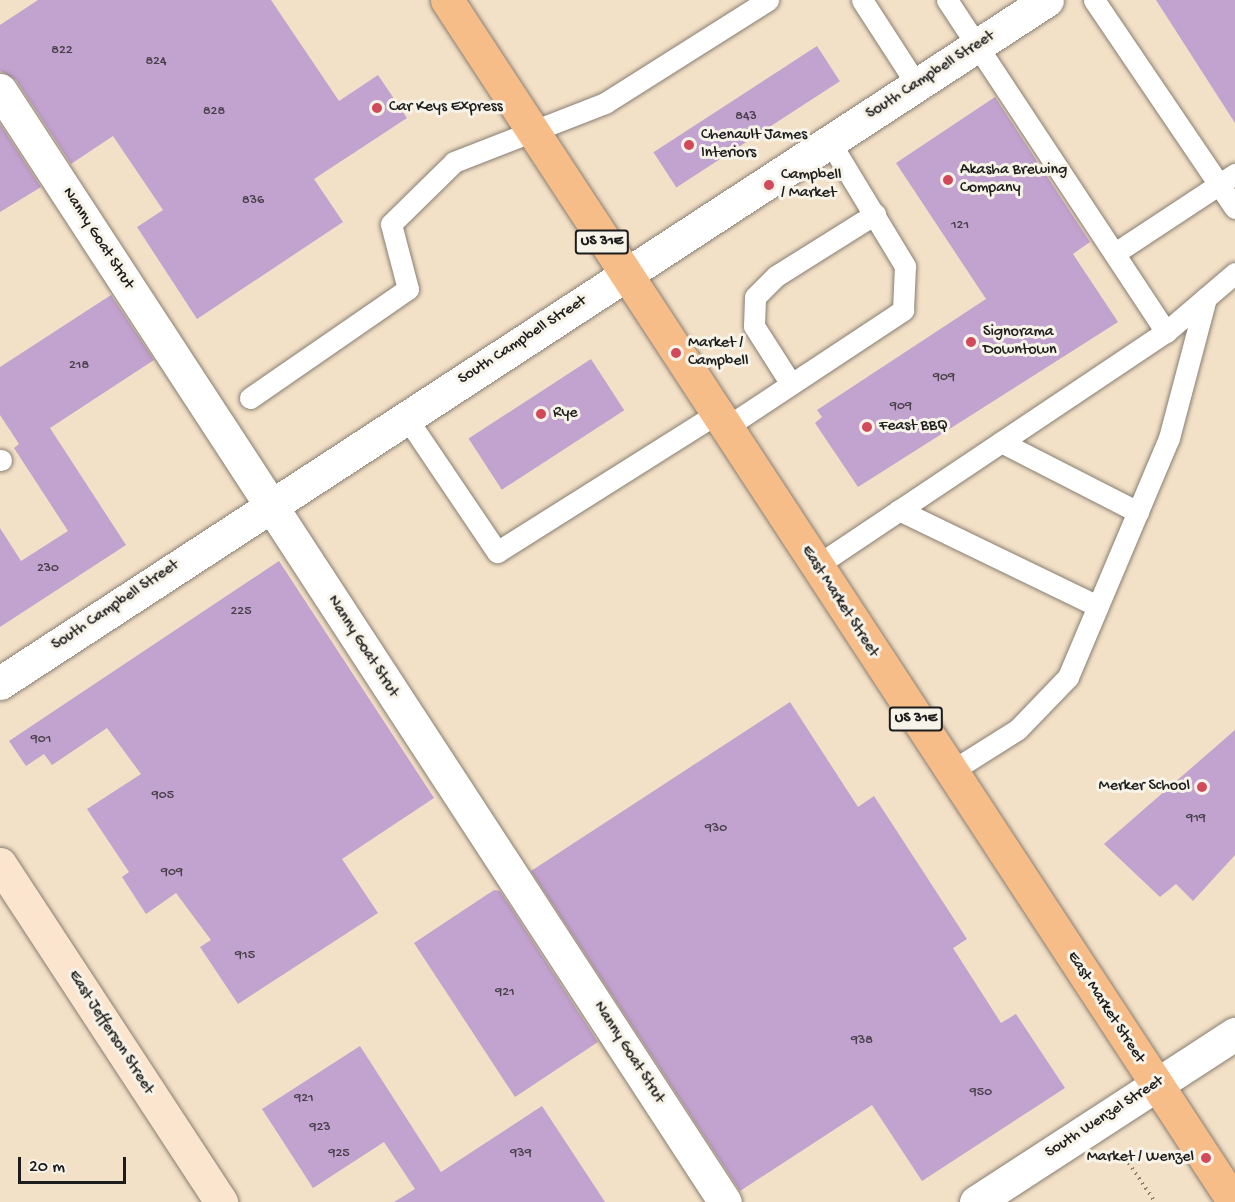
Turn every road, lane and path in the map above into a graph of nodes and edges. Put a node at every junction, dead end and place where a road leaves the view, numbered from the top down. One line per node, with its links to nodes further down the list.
1 (447, 0): 10 (main road, East Market Street / US 31E)
2 (768, 0): 10 (lane)
3 (862, 0): 8 (lane)
4 (947, 0): 7 (lane)
5 (1047, 0): 7 (street, South Campbell Street)
6 (1094, 0): 12 (lane)
7 (979, 46): 8 (street, South Campbell Street); 15 (lane)
8 (917, 85): 11 (street, South Campbell Street)
9 (0, 90): 25 (street, Nanny Goat Strut)
10 (529, 129): 17 (main road, East Market Street / US 31E); 21 (lane)
11 (830, 142): 14 (lane); 17 (street, South Campbell Street)
12 (1227, 179): 13 (lane); 15 (lane)
13 (1235, 208)
14 (875, 214): 20 (lane); 20 (lane)
15 (1114, 254): 19 (lane)
16 (1235, 273): 18 (lane)
17 (624, 275): 22 (street, South Campbell Street); 23 (main road, East Market Street / US 31E)
18 (1206, 298): 19 (lane); 27 (lane)
19 (1166, 332): 24 (lane)
20 (791, 384): 23 (lane)
21 (250, 398)
22 (406, 417): 23 (lane); 25 (street, South Campbell Street)
23 (720, 421): 28 (main road, East Market Street / US 31E)
24 (1001, 442): 26 (lane); 27 (lane)
25 (270, 504): 30 (street, South Campbell Street); 37 (street, Nanny Goat Strut)
26 (899, 510): 28 (lane); 29 (lane)
27 (1138, 512): 29 (lane)
28 (816, 566): 31 (main road, East Market Street / US 31E)
29 (1098, 606): 31 (lane)
30 (0, 683)
31 (950, 771): 34 (main road, East Market Street / US 31E)
32 (0, 864): 36 (street, East Jefferson Street)
33 (1235, 1034): 34 (street, South Wenzel Street)
34 (1155, 1085): 38 (street, South Wenzel Street); 40 (main road, East Market Street / US 31E)
35 (1122, 1153): 39 (path)
36 (221, 1202)
37 (725, 1202)
38 (976, 1202)
39 (1155, 1202)
40 (1234, 1202)

